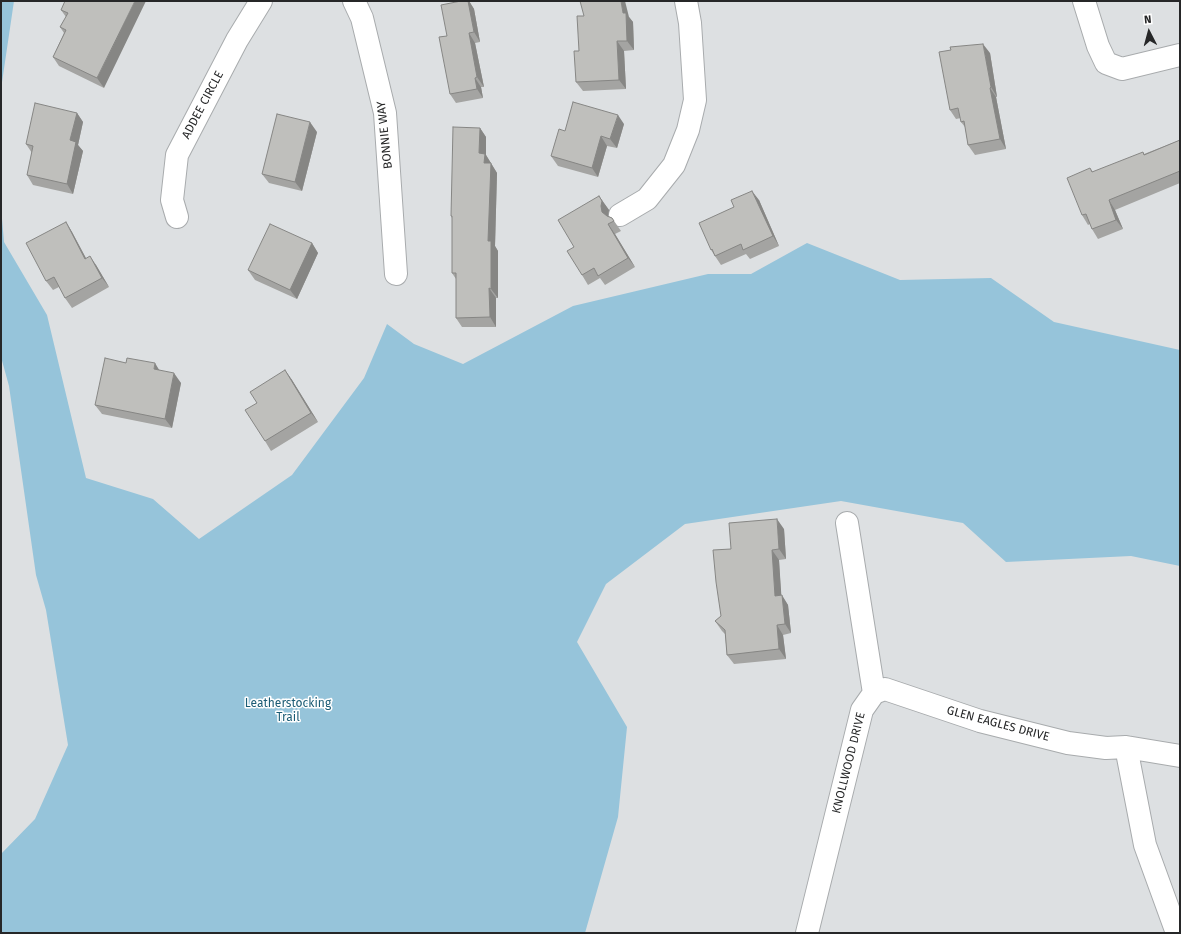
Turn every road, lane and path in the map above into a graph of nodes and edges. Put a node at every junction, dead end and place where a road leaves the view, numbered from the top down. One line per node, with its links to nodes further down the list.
1 (261, 1): 7 (street, ADDEE CIRCLE)
2 (354, 1): 8 (street, BONNIE WAY)
3 (686, 1): 6 (street)
4 (1084, 1): 5 (street)
5 (1180, 56)
6 (620, 216)
7 (177, 217)
8 (396, 274)
9 (847, 523): 10 (street)
10 (874, 693): 11 (street, GLEN EAGLES DRIVE); 13 (street, KNOLLWOOD DRIVE)
11 (1126, 747): 12 (street, GLEN EAGLES DRIVE); 14 (street)
12 (1180, 756)
13 (808, 933)
14 (1177, 933)

